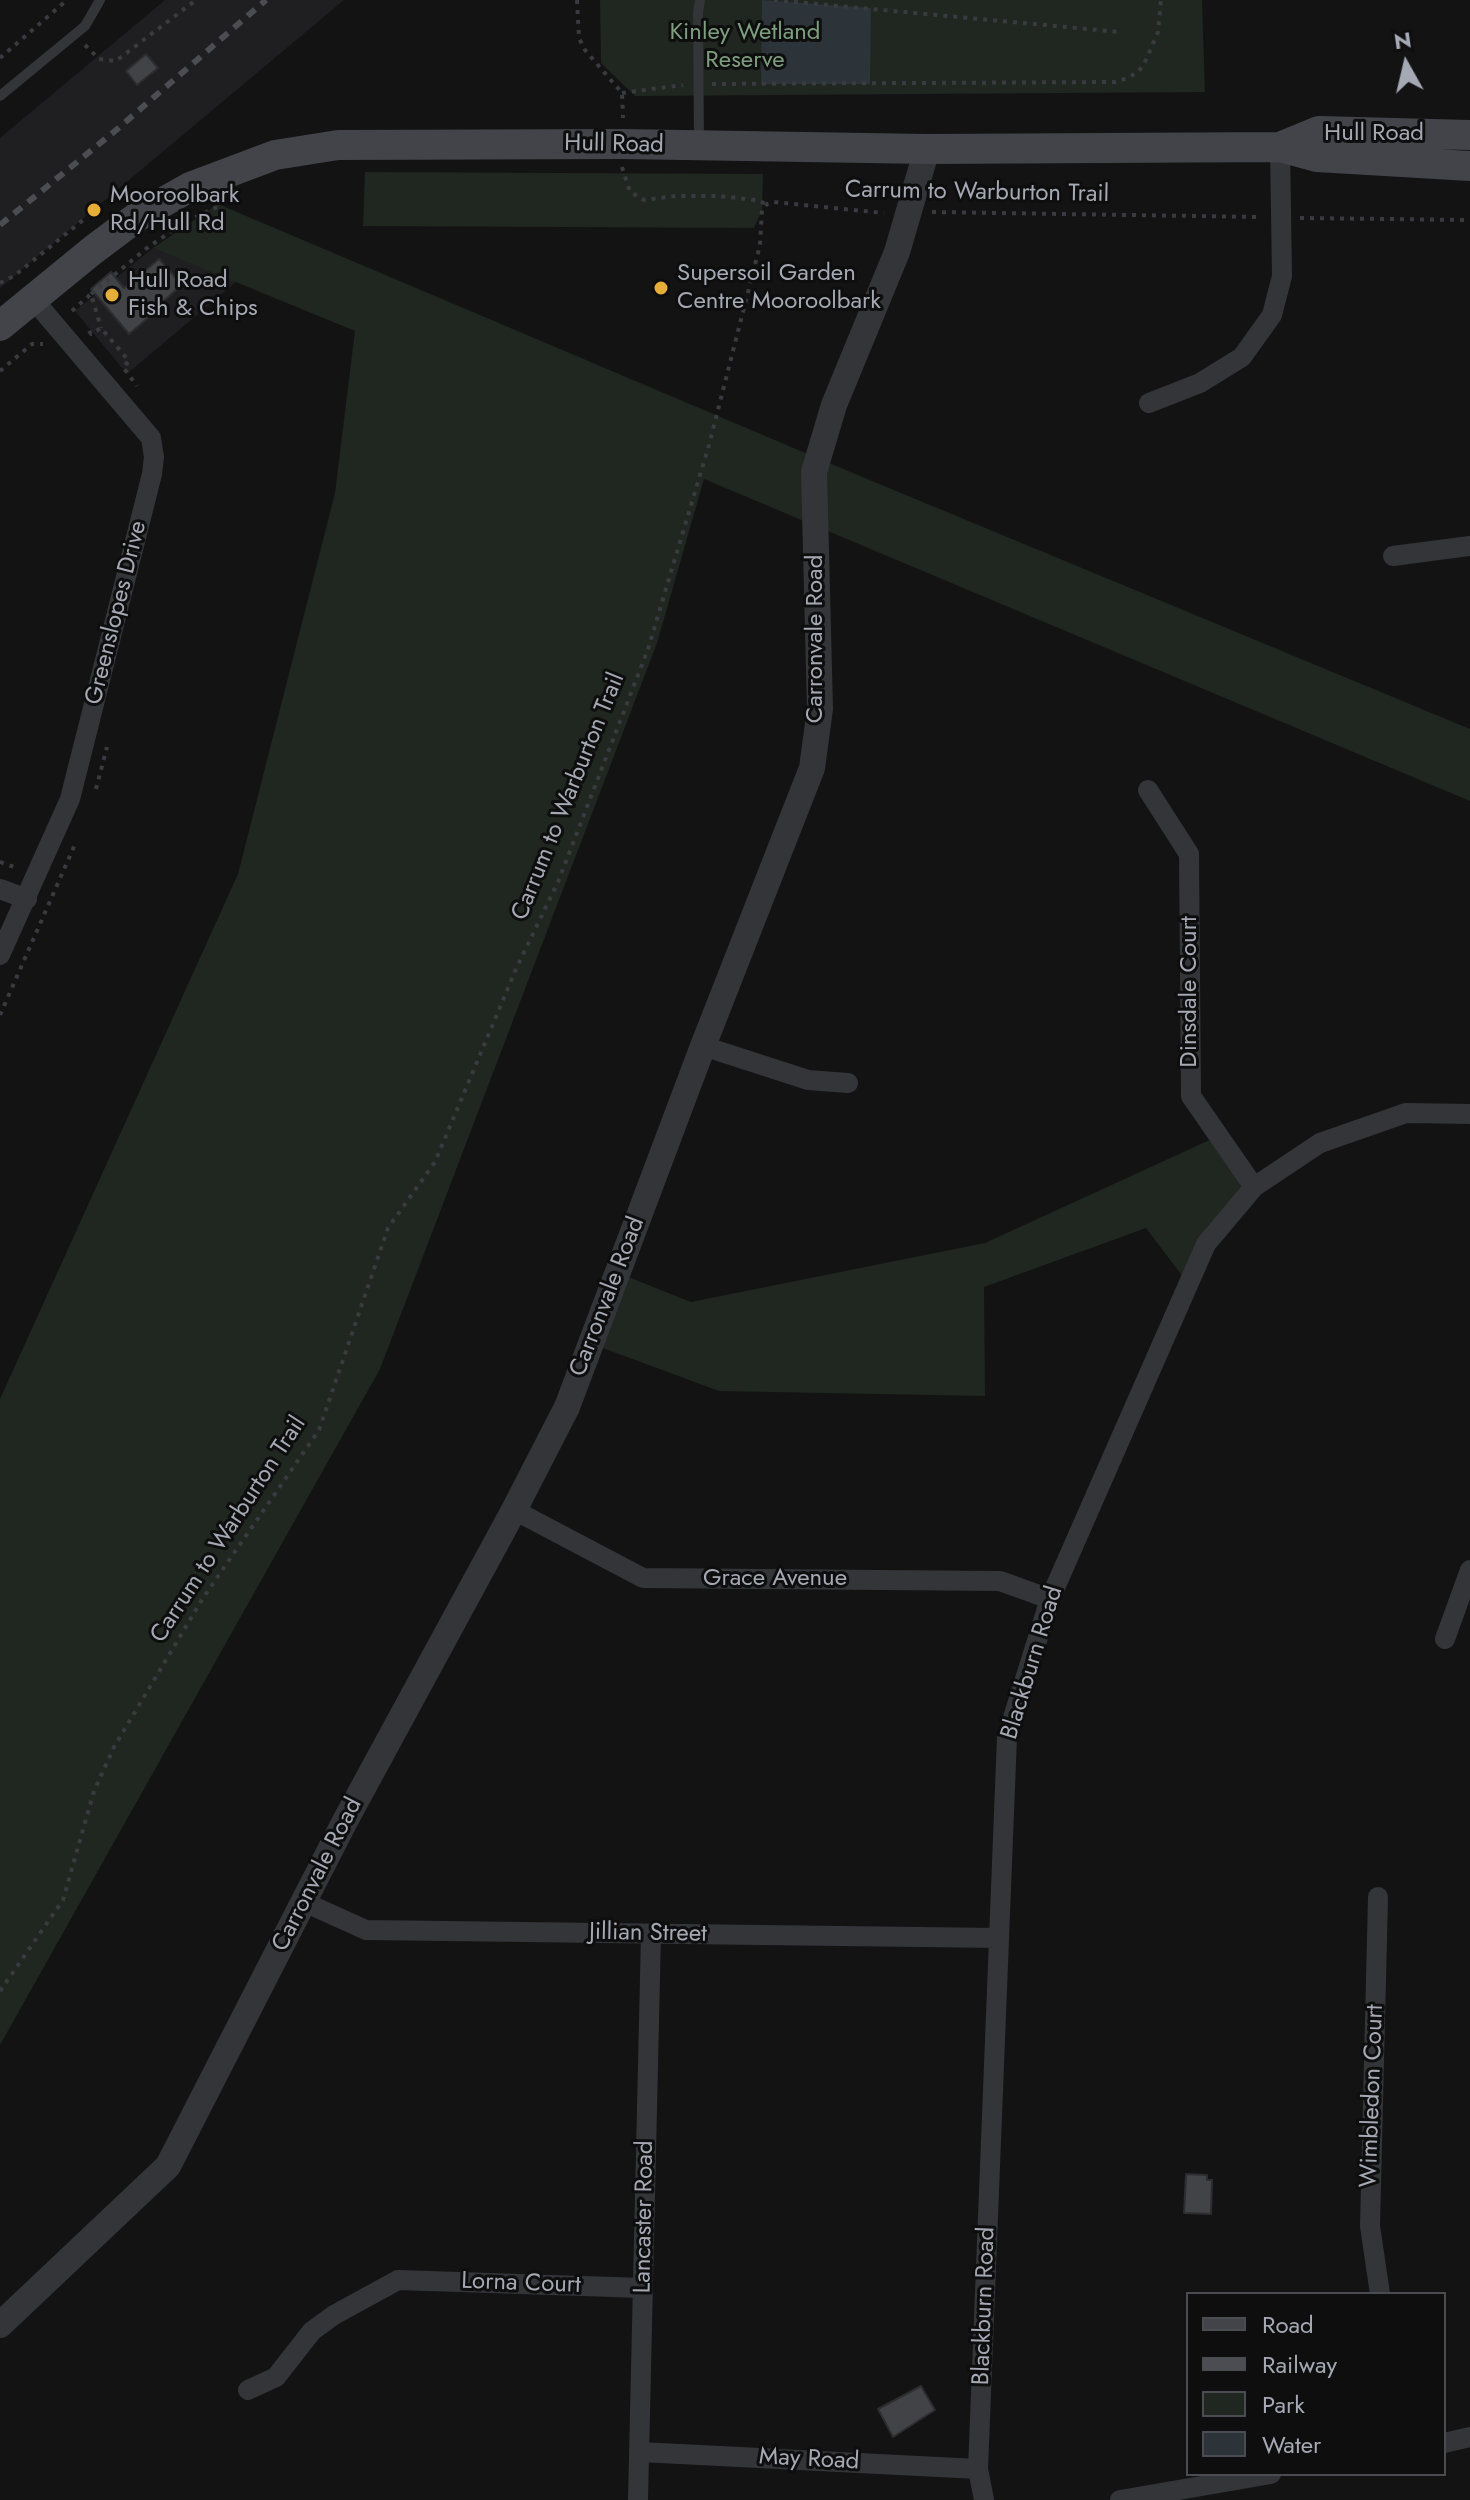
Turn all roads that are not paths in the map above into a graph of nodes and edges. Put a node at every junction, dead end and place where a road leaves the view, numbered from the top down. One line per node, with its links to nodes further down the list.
1 (100, 0): 3 (lane)
2 (700, 0): 5 (lane)
3 (0, 96)
4 (1470, 135): 6 (main road, Hull Road)
5 (699, 146): 7 (main road, Hull Road); 9 (main road, Hull Road)
6 (1280, 147): 7 (main road, Hull Road); 8 (main road, Hull Road); 11 (street)
7 (927, 149): 18 (street, Carronvale Road)
8 (1470, 166)
9 (33, 299): 10 (main road, Hull Road); 16 (street, Greenslopes Drive)
10 (0, 326)
11 (1149, 403)
12 (1470, 546): 13 (street)
13 (1393, 556)
14 (1148, 790): 21 (street, Dinsdale Court)
15 (0, 889): 16 (street)
16 (27, 899): 17 (street, Greenslopes Drive)
17 (0, 955)
18 (703, 1046): 19 (street); 22 (street, Carronvale Road)
19 (848, 1083)
20 (1470, 1114): 21 (street, Blackburn Road)
21 (1254, 1187): 24 (street, Blackburn Road)
22 (514, 1510): 24 (street, Grace Avenue); 27 (street, Carronvale Road)
23 (1470, 1570): 25 (street)
24 (1050, 1599): 29 (street, Blackburn Road)
25 (1445, 1639)
26 (1378, 1897): 31 (street, Wimbledon Court)
27 (304, 1902): 28 (street, Jillian Street); 32 (street, Carronvale Road)
28 (651, 1934): 29 (street, Jillian Street); 30 (street, Lancaster Road)
29 (999, 1938): 37 (street, Blackburn Road)
30 (643, 2288): 33 (street, Lorna Court); 36 (street, Lancaster Road)
31 (1380, 2292)
32 (0, 2325)
33 (248, 2390)
34 (1470, 2437): 35 (street)
35 (1446, 2443)
36 (640, 2452): 37 (street, May Road); 39 (street, Lancaster Road)
37 (978, 2469): 40 (street, Blackburn Road); 41 (street, Blackburn Road)
38 (1259, 2476): 42 (street)
39 (638, 2500)
40 (969, 2500)
41 (984, 2500)
42 (1120, 2500)

